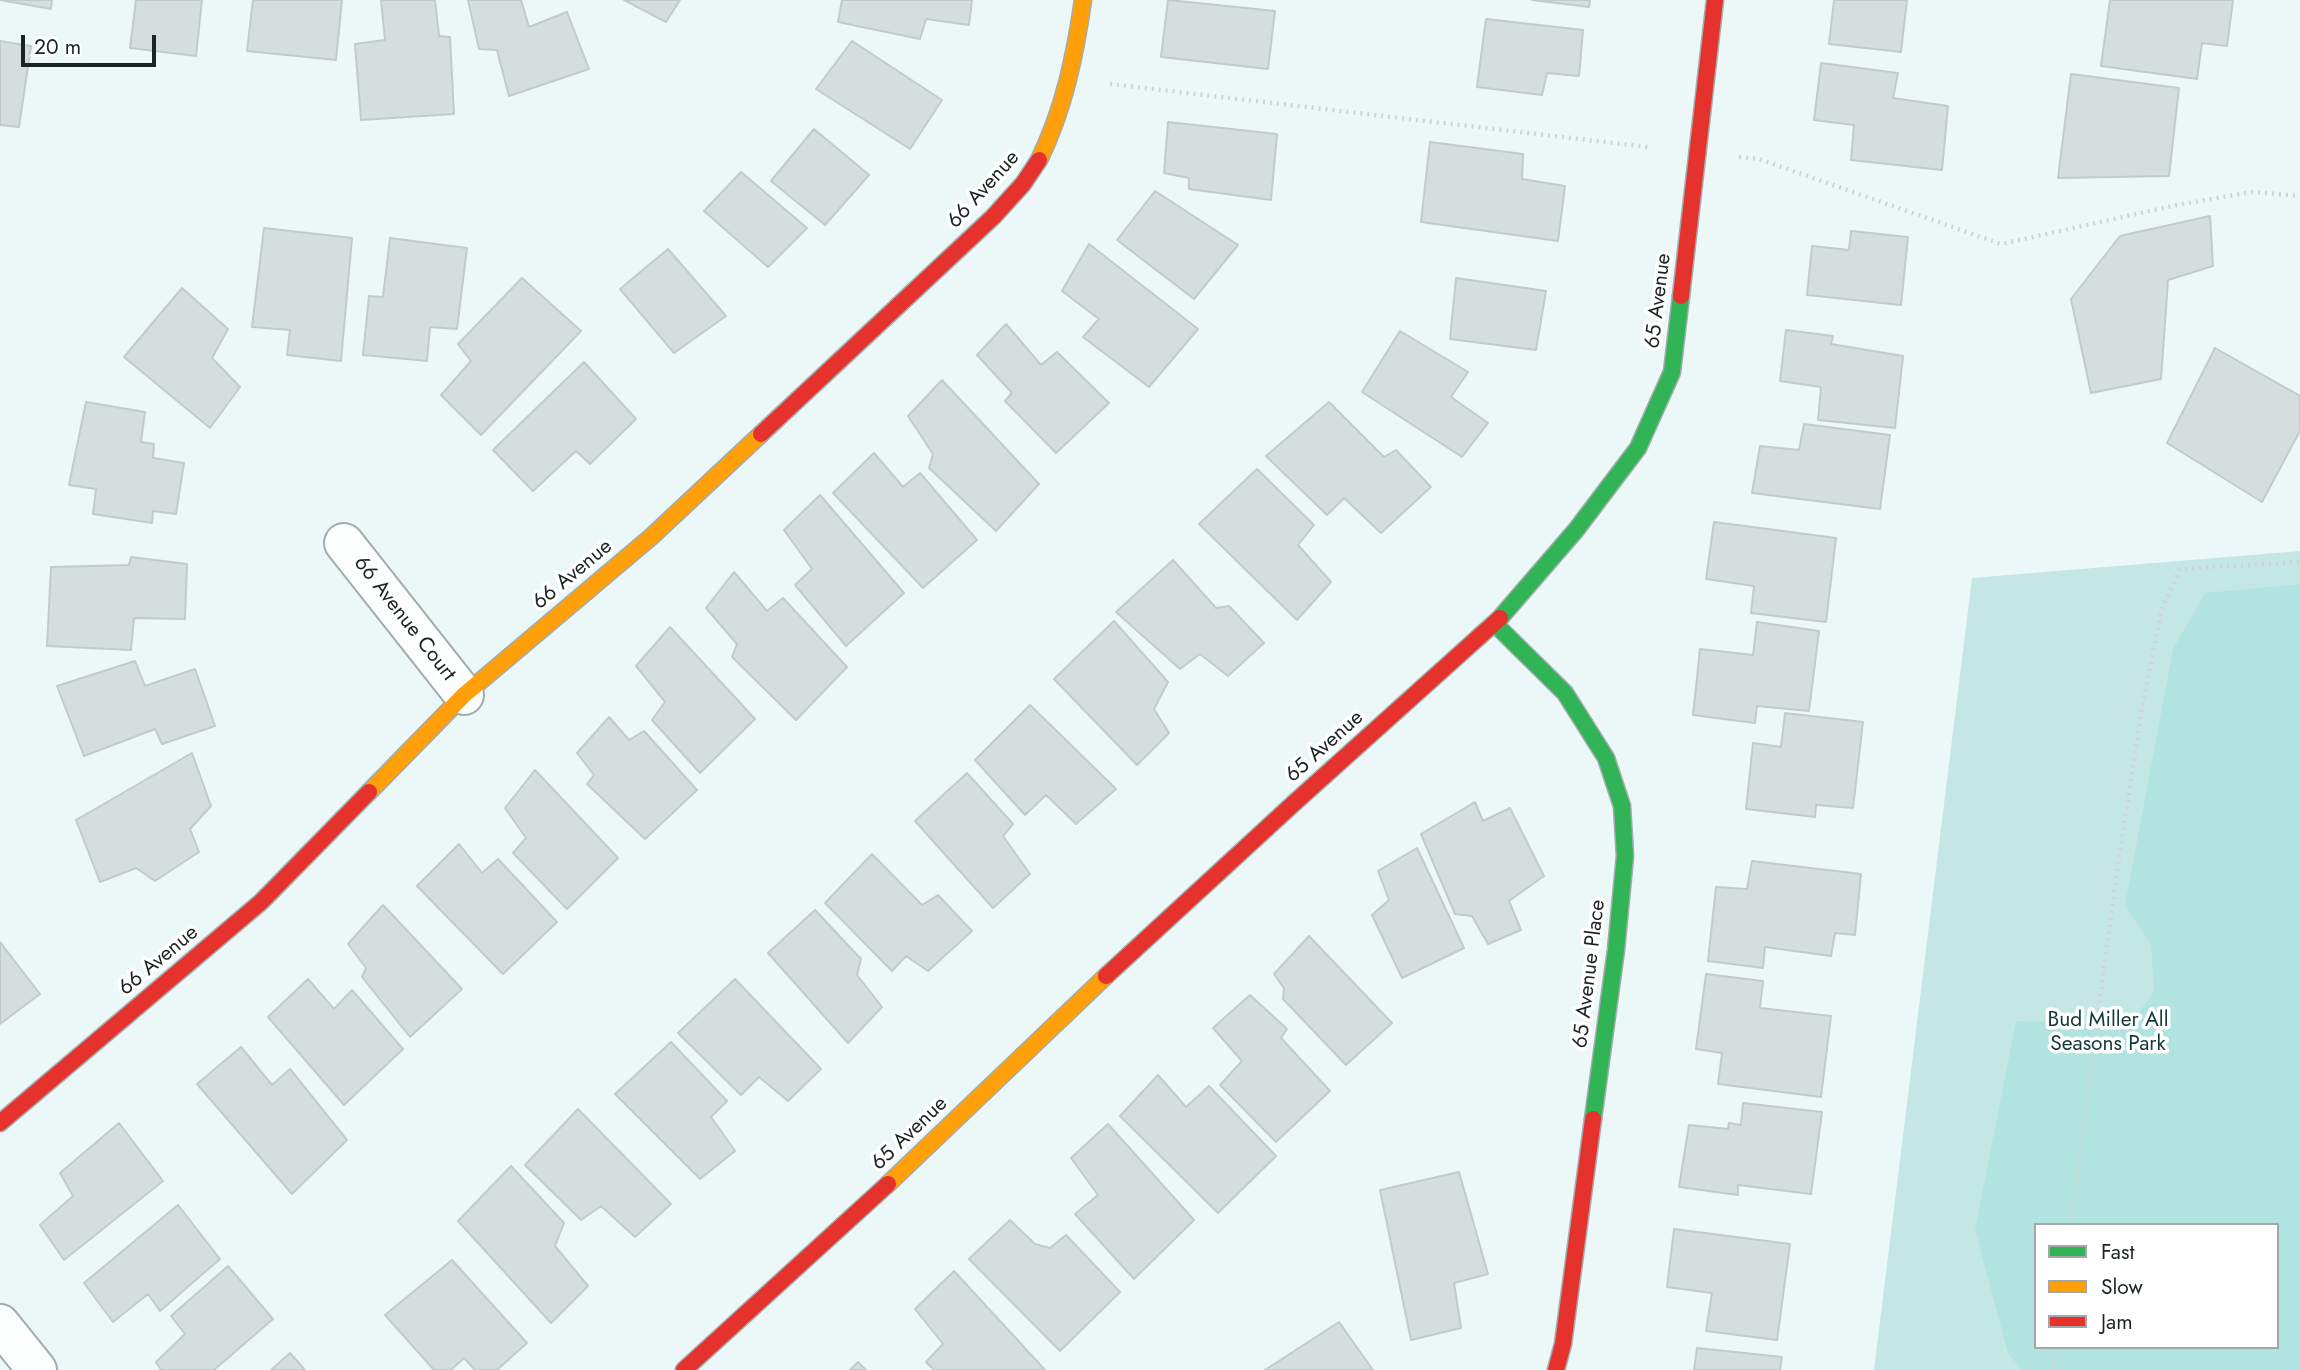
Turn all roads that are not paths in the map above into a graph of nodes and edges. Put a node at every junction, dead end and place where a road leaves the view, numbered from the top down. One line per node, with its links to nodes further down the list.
1 (1083, 0): 5 (street, 66 Avenue)
2 (1715, 0): 4 (street, 65 Avenue)
3 (344, 543): 5 (street, 66 Avenue Court)
4 (1494, 624): 9 (street, 65 Avenue); 10 (street, 65 Avenue Place)
5 (464, 695): 6 (street, 66 Avenue)
6 (0, 1123)
7 (0, 1324): 8 (street)
8 (37, 1370)
9 (684, 1370)
10 (1556, 1370)

